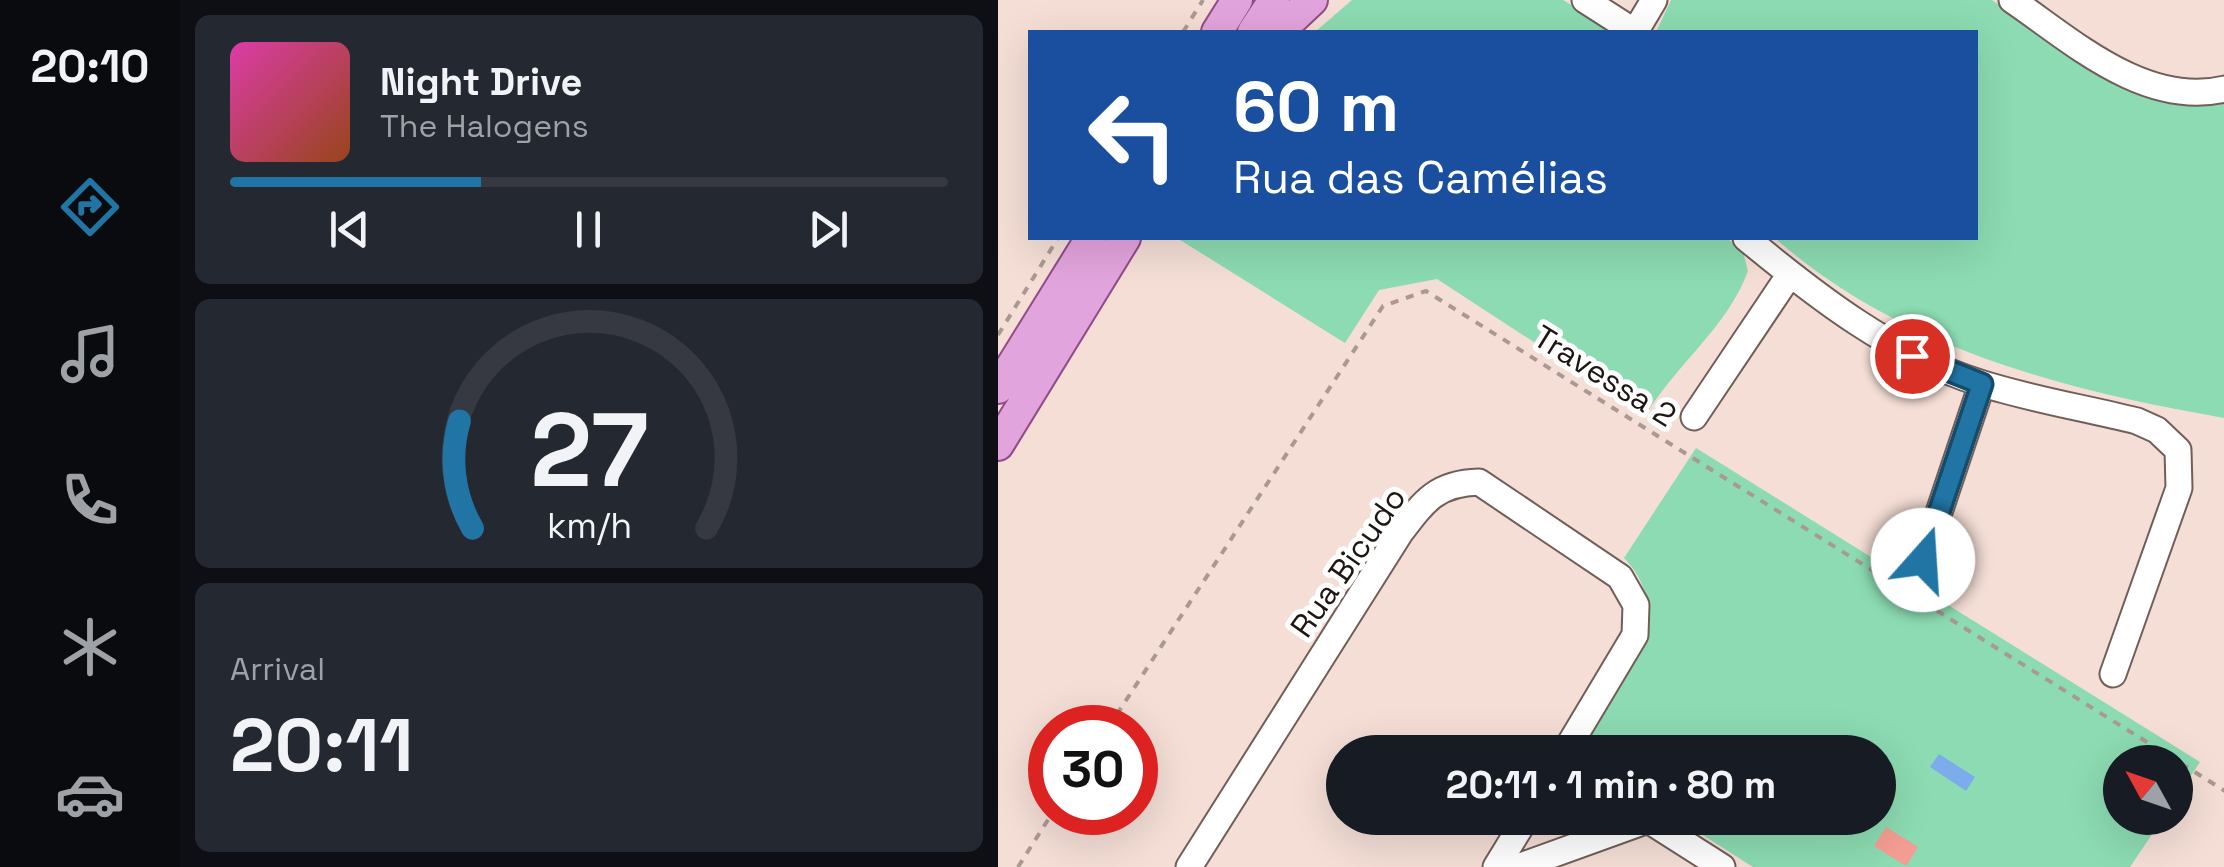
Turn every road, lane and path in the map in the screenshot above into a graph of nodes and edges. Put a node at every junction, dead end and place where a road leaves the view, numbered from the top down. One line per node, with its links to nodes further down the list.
1 (1202, 0): 8 (path)
2 (1237, 0): 9 (main road)
3 (1274, 0): 10 (main road)
4 (1312, 0): 11 (main road)
5 (1585, 0): 12 (street)
6 (1654, 0): 13 (street)
7 (2020, 2): 14 (street)
8 (1184, 30)
9 (1218, 30)
10 (1254, 30)
11 (1280, 30)
12 (1632, 30)
13 (1636, 30)
14 (2224, 89)
15 (1057, 240): 20 (path)
16 (1089, 240): 22 (main road)
17 (1124, 240): 24 (main road)
18 (1748, 240): 19 (street)
19 (1790, 274): 21 (street); 23 (street)
20 (998, 336)
21 (1982, 384): 25 (street); 26 (street)
22 (998, 388)
23 (1694, 417)
24 (998, 446)
25 (1923, 560)
26 (2113, 674)
27 (1123, 705): 29 (path, Travessa 2)
28 (1575, 735): 35 (street, Rua Bicudo)
29 (2224, 791)
30 (1038, 835): 34 (path)
31 (1516, 835): 36 (street)
32 (1603, 835): 37 (street)
33 (1671, 835): 38 (street)
34 (1018, 867)
35 (1189, 867)
36 (1496, 867)
37 (1518, 867)
38 (1722, 867)

